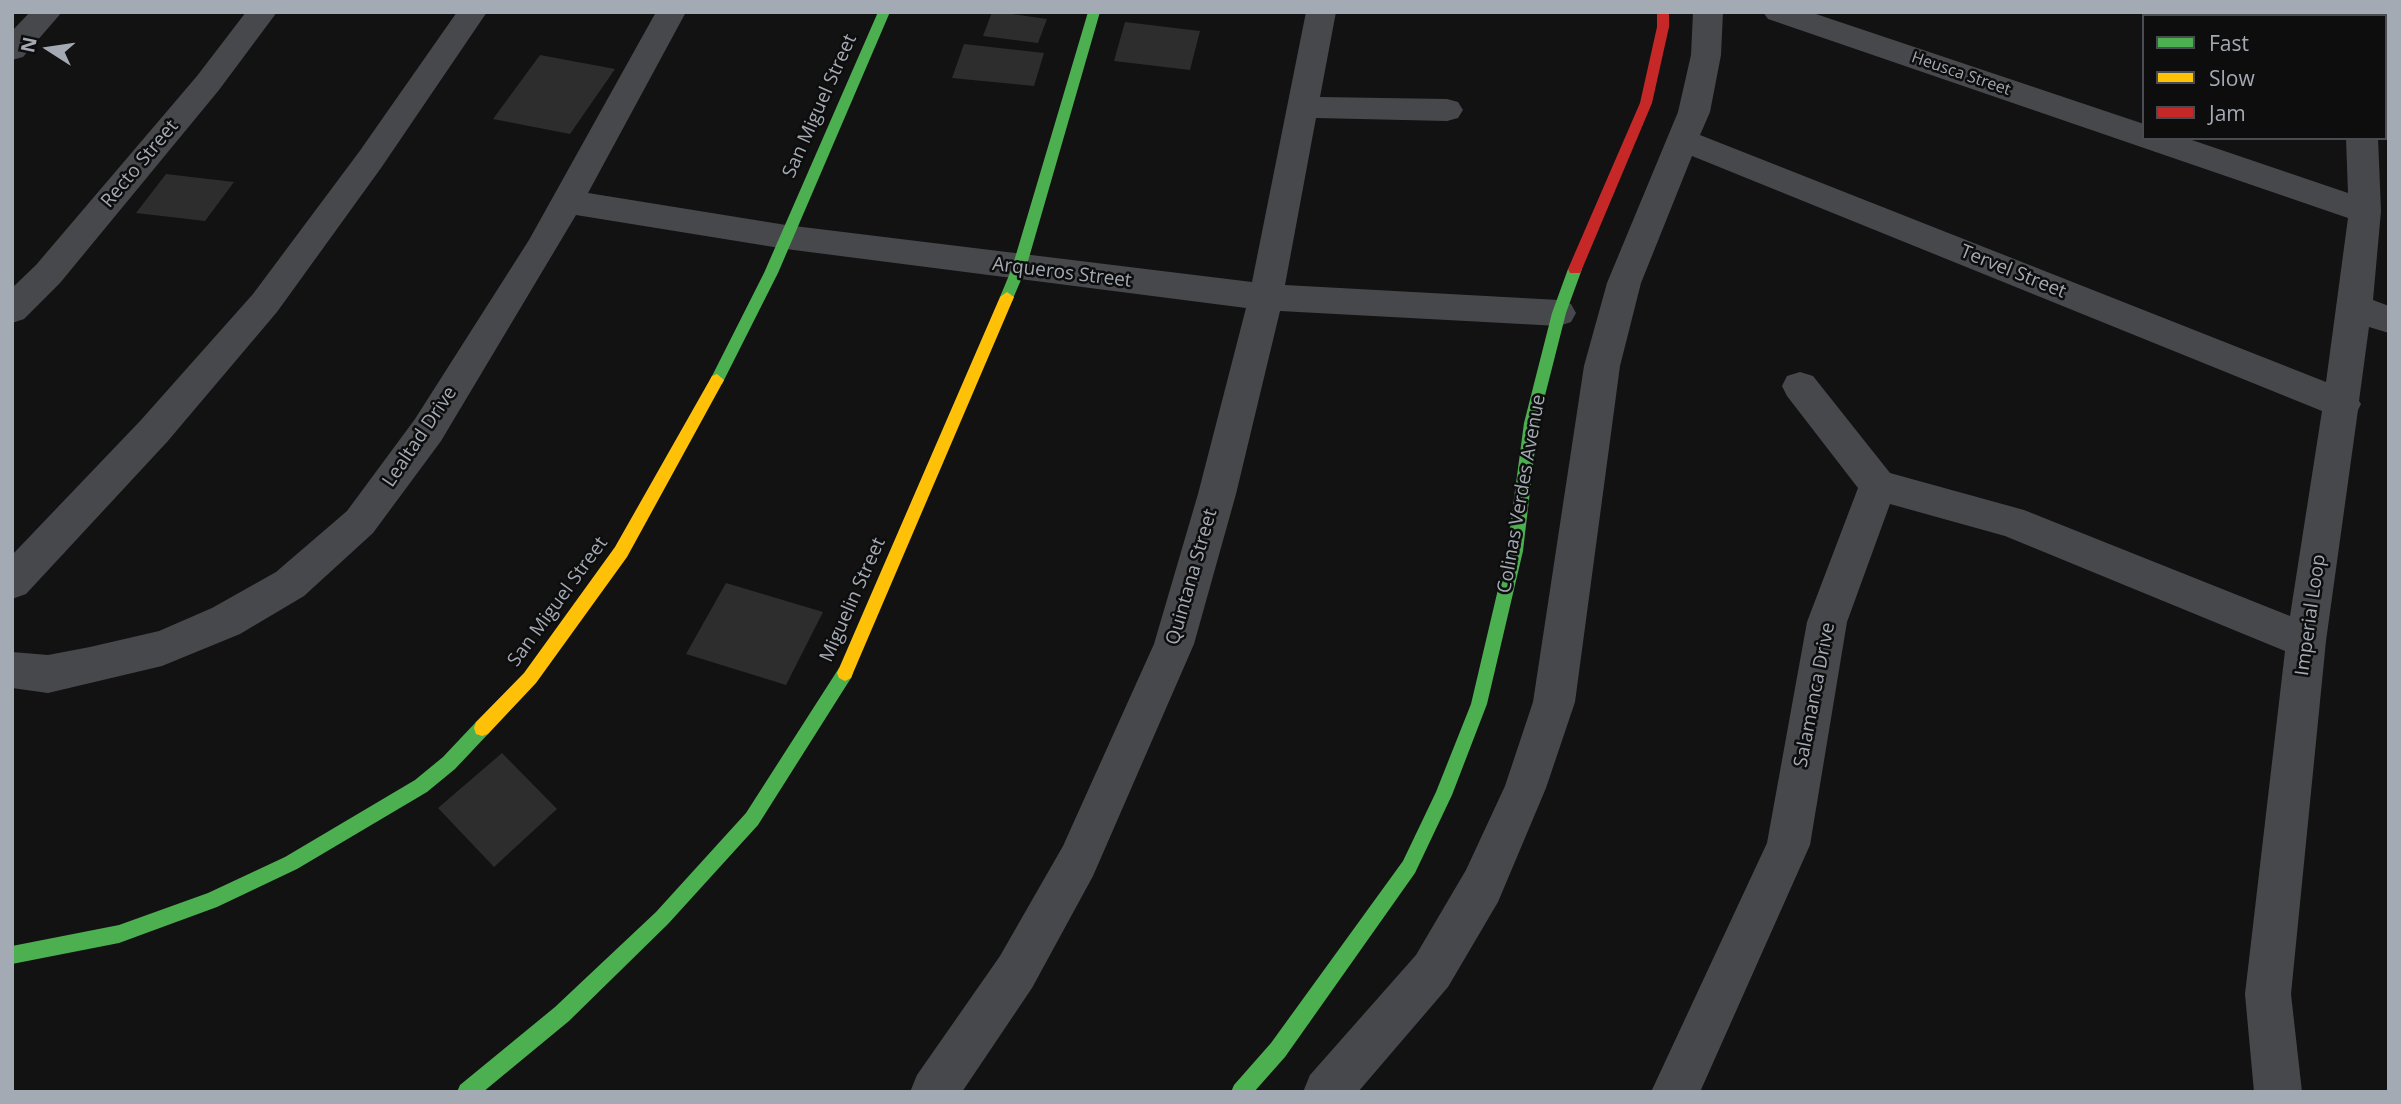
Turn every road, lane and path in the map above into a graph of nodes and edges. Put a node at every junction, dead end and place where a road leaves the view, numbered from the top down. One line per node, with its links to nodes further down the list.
1 (47, 12): 11 (street)
2 (262, 12): 23 (street, Recto Street)
3 (472, 12): 29 (street)
4 (671, 12): 18 (street, Lealtad Drive)
5 (884, 12): 20 (street, San Miguel Street)
6 (1094, 12): 21 (street, Miguelin Street)
7 (1321, 12): 12 (street, Quintana Street)
8 (1663, 12): 24 (street, Colinas Verdes Avenue)
9 (1709, 12): 15 (street)
10 (1778, 12): 14 (street, Heusca Street)
11 (12, 50)
12 (1303, 107): 13 (street); 22 (street, Quintana Street)
13 (1447, 110)
14 (2142, 135)
15 (1682, 140): 27 (street, Tervel Street); 36 (street)
16 (2157, 140): 19 (street)
17 (2362, 140): 19 (street, Imperial Loop)
18 (568, 202): 20 (street, Arqueros Street); 31 (street, Lealtad Drive)
19 (2364, 211): 25 (street, Imperial Loop)
20 (786, 237): 21 (street, Arqueros Street); 32 (street, San Miguel Street)
21 (1019, 268): 22 (street, Arqueros Street); 33 (street, Miguelin Street)
22 (1266, 297): 24 (street, Arqueros Street); 34 (street, Quintana Street)
23 (12, 310)
24 (1559, 313): 35 (street, Colinas Verdes Avenue)
25 (2372, 313): 27 (street, Imperial Loop)
26 (1800, 386): 28 (street)
27 (2343, 404): 30 (street, Imperial Loop)
28 (1878, 485): 30 (street); 37 (street, Salamanca Drive)
29 (12, 582)
30 (2306, 641): 38 (street, Imperial Loop)
31 (12, 670)
32 (12, 955)
33 (467, 1092)
34 (934, 1092)
35 (1241, 1092)
36 (1327, 1092)
37 (1675, 1092)
38 (2278, 1092)

